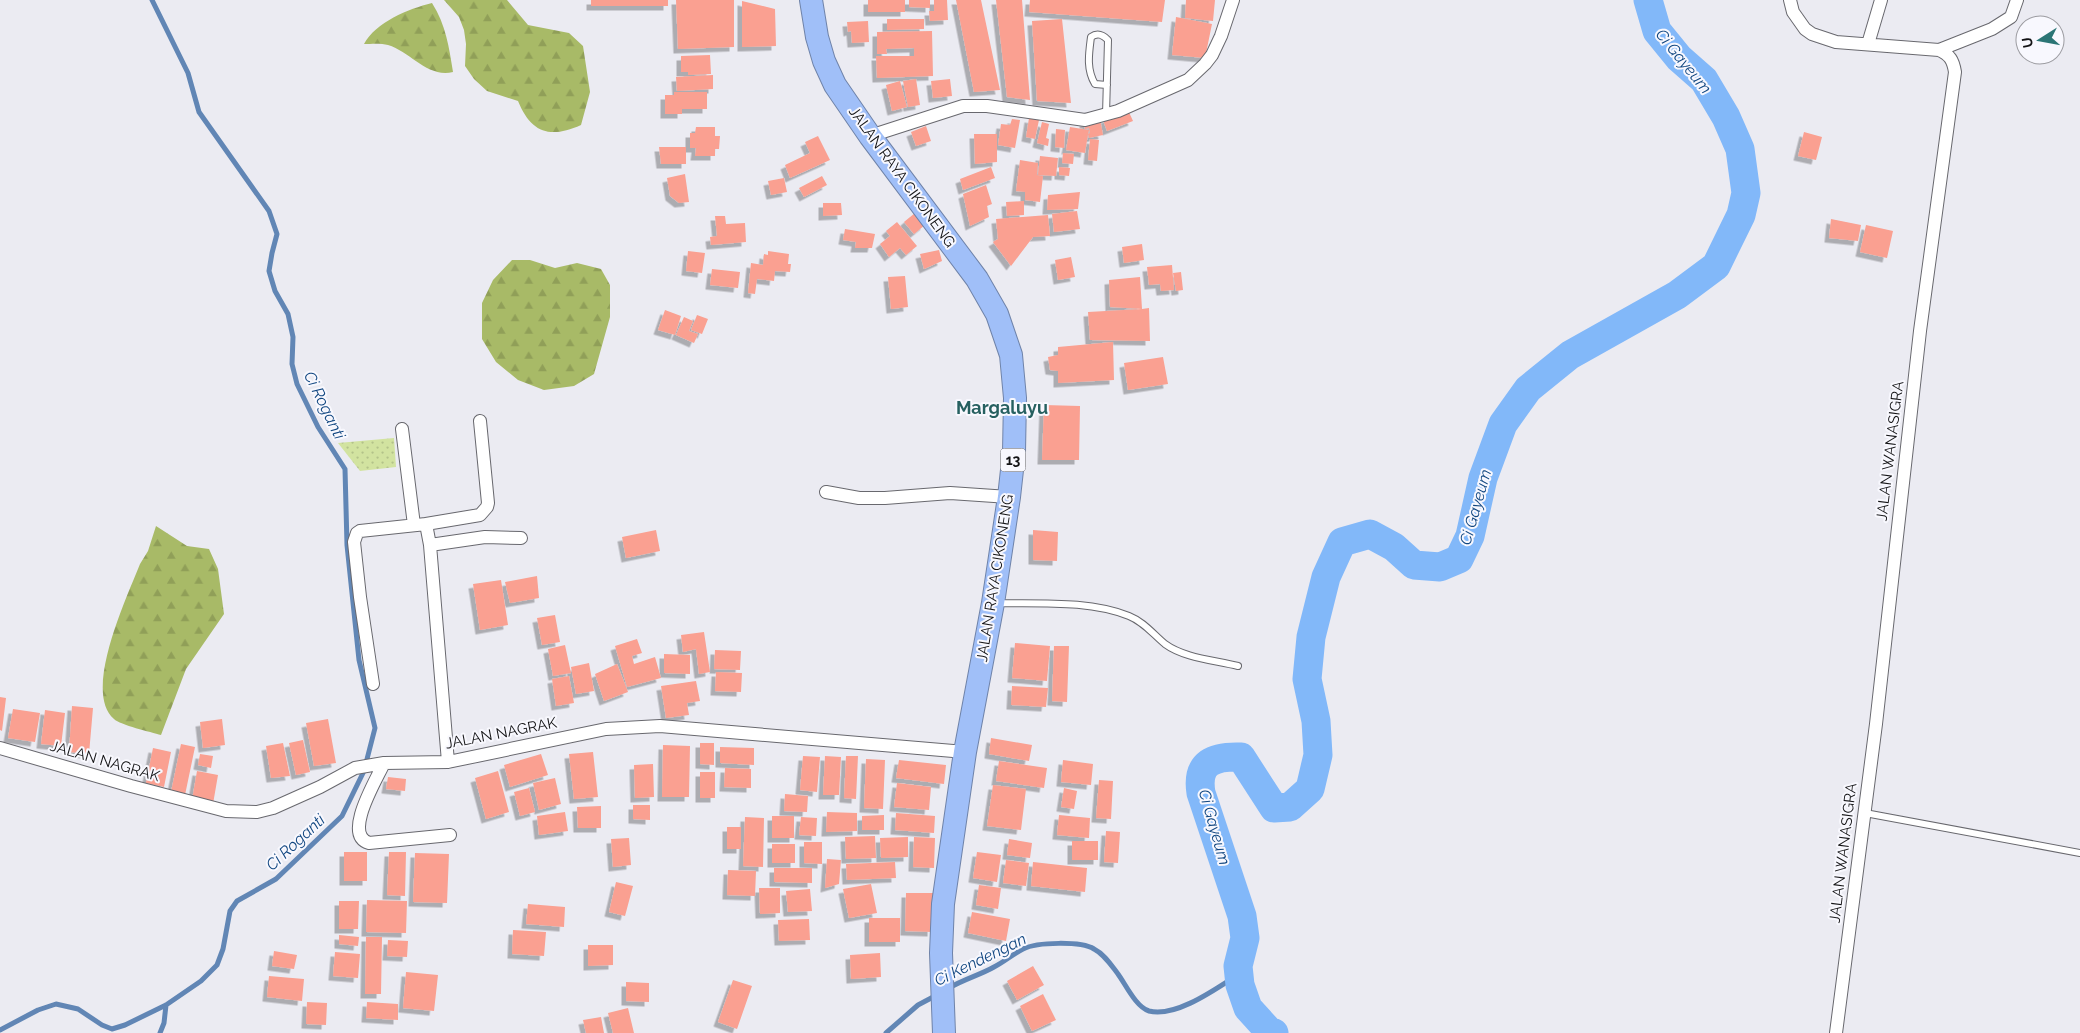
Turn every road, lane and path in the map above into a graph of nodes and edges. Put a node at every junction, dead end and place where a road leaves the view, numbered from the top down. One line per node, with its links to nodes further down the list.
1 (811, 0): 10 (highway, JALAN RAYA CIKONENG / 13)
2 (1233, 0): 9 (street)
3 (1790, 0): 6 (street)
4 (1881, 0): 6 (street)
5 (2017, 0): 7 (street)
6 (1868, 44): 7 (street)
7 (1939, 50): 27 (street, JALAN WANASIGRA)
8 (1107, 85): 8 (lane); 9 (lane)
9 (1106, 114): 10 (street)
10 (870, 136): 14 (highway, JALAN RAYA CIKONENG / 13)
11 (480, 421): 15 (street)
12 (402, 429): 16 (street)
13 (826, 492): 14 (street)
14 (1009, 497): 20 (highway, JALAN RAYA CIKONENG / 13)
15 (480, 515): 16 (street); 17 (street)
16 (420, 524): 19 (street); 22 (street)
17 (485, 537): 18 (street); 19 (street)
18 (521, 538)
19 (430, 545): 25 (street)
20 (993, 603): 21 (lane); 24 (highway, JALAN RAYA CIKONENG / 13)
21 (1238, 666)
22 (373, 684)
23 (0, 748): 26 (street, JALAN NAGRAK)
24 (965, 752): 25 (street, JALAN NAGRAK); 30 (highway, JALAN RAYA CIKONENG / 13)
25 (448, 762): 26 (street, JALAN NAGRAK)
26 (384, 763): 28 (street)
27 (1865, 813): 29 (lane); 31 (street, JALAN WANASIGRA)
28 (450, 835)
29 (2080, 853)
30 (944, 1033)
31 (1836, 1033)

